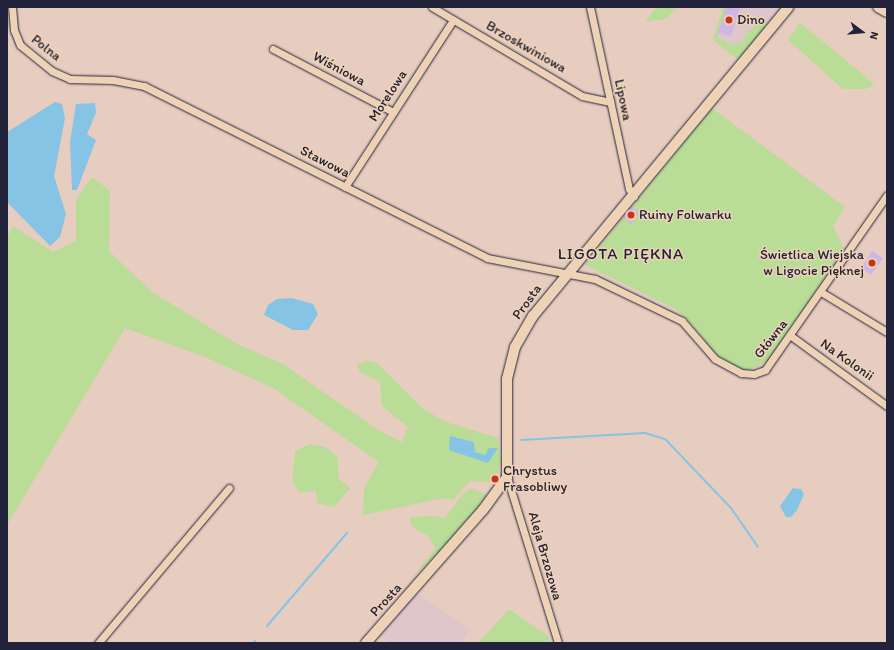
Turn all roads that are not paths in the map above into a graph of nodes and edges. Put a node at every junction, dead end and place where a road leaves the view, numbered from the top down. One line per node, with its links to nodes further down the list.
1 (12, 7): 9 (street, Polna)
2 (432, 7): 7 (street, Brzoskwiniowa)
3 (590, 7): 10 (street, Lipowa)
4 (789, 7): 14 (street, Prosta)
5 (878, 7): 6 (street)
6 (887, 12)
7 (453, 20): 10 (street, Brzoskwiniowa); 11 (street, Morelowa)
8 (273, 49): 11 (street, Wiśniowa)
9 (70, 79): 12 (street, Stawowa)
10 (610, 102): 14 (street, Lipowa)
11 (393, 112): 12 (street, Morelowa)
12 (345, 187): 15 (street, Stawowa)
13 (887, 195): 16 (street, Główna)
14 (634, 197): 15 (street, Prosta)
15 (568, 273): 18 (street, Główna); 20 (street, Prosta)
16 (821, 292): 17 (street); 18 (street, Główna)
17 (887, 332)
18 (791, 336): 19 (street, Na Kolonii)
19 (887, 406)
20 (507, 478): 23 (street, Prosta); 24 (street, Aleja Brzozowa)
21 (229, 488): 22 (street)
22 (98, 643)
23 (366, 643)
24 (558, 643)

